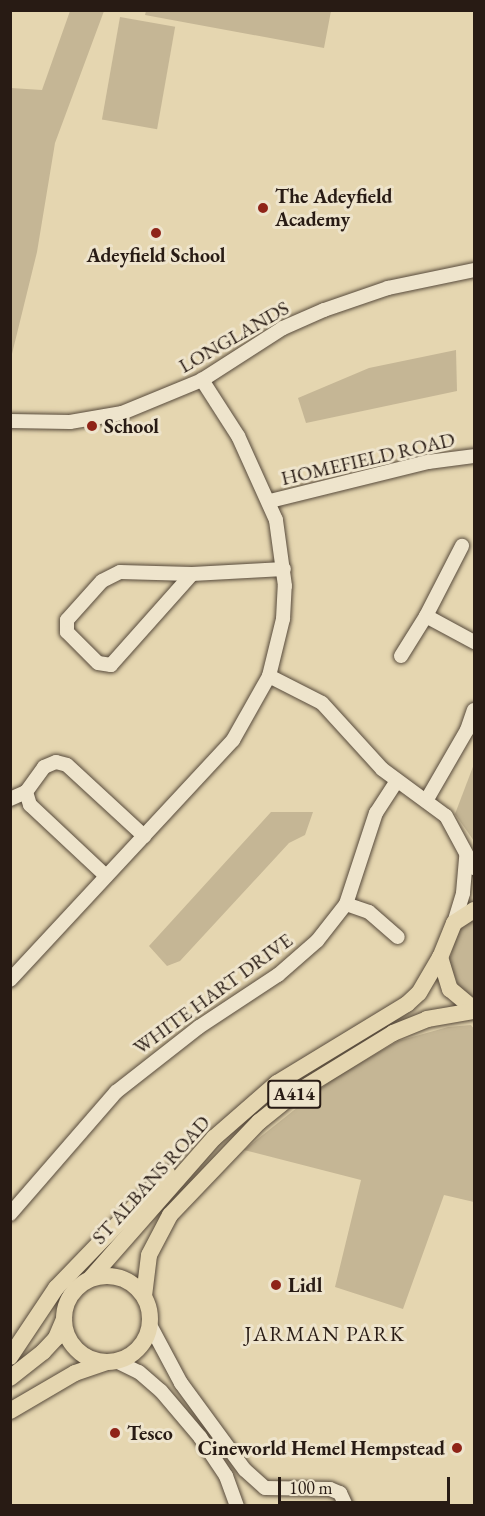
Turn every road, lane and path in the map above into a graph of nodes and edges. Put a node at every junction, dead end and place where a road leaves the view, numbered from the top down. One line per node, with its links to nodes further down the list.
1 (474, 270): 2 (street, LONGLANDS)
2 (202, 380): 3 (street, LONGLANDS); 5 (street)
3 (10, 421)
4 (474, 456): 5 (street, HOMEFIELD ROAD)
5 (270, 501): 7 (street)
6 (462, 546): 9 (street)
7 (284, 569): 8 (street); 12 (street)
8 (192, 574): 8 (street)
9 (426, 616): 10 (street); 11 (street)
10 (474, 642)
11 (401, 656)
12 (269, 676): 14 (street); 18 (street)
13 (474, 710): 17 (street)
14 (396, 782): 17 (street); 22 (street, WHITE HART DRIVE)
15 (26, 792): 16 (street); 18 (street); 21 (street)
16 (10, 799)
17 (426, 801): 19 (street)
18 (144, 836): 21 (street)
19 (466, 856): 20 (street); 24 (street)
20 (474, 868)
21 (106, 876): 27 (street)
22 (346, 904): 25 (street); 30 (street, WHITE HART DRIVE)
23 (474, 910): 24 (main road)
24 (454, 923): 26 (main road, ST ALBANS ROAD)
25 (398, 937)
26 (440, 957): 28 (main road); 29 (main road, ST ALBANS ROAD / A414)
27 (10, 980)
28 (474, 1010): 32 (main road, ST ALBANS ROAD / A414)
29 (277, 1083): 31 (main road, ST ALBANS ROAD / A414); 35 (main road, A414)
30 (10, 1214)
31 (90, 1279): 32 (main road); 33 (main road)
32 (144, 1296): 34 (main road)
33 (64, 1319): 36 (main road); 37 (main road)
34 (150, 1324): 36 (main road); 40 (street)
35 (10, 1357)
36 (112, 1361): 38 (main road); 39 (street)
37 (10, 1378)
38 (10, 1412)
39 (237, 1506)
40 (346, 1506)

